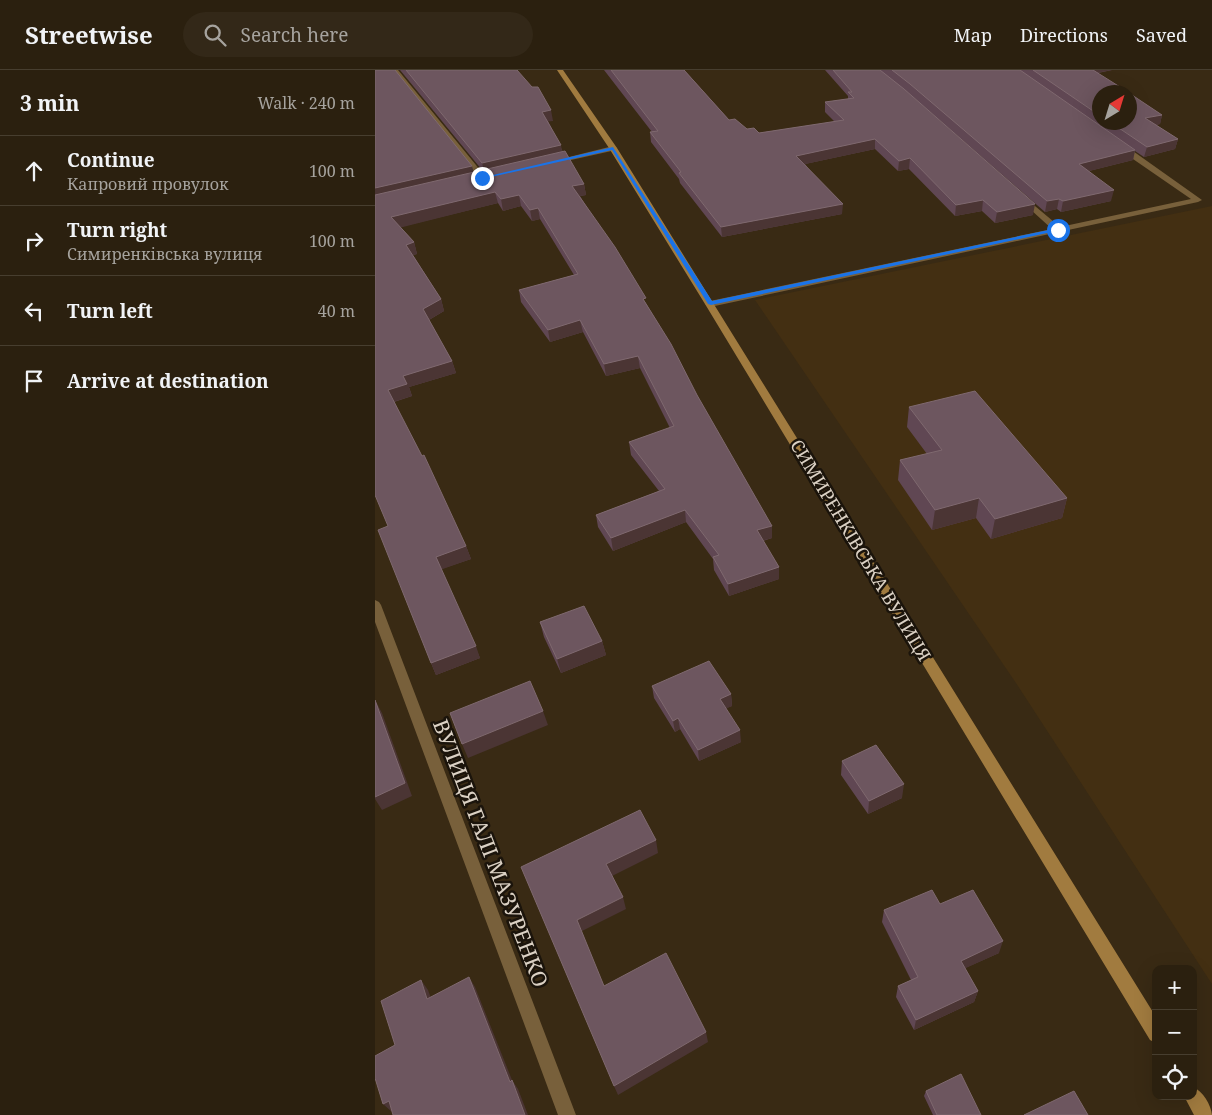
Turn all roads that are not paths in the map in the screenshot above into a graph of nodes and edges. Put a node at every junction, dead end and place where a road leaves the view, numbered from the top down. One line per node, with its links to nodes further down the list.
1 (395, 70): 7 (street)
2 (560, 70): 4 (main road, СИМИРЕНКІВСЬКА ВУЛИЦЯ)
3 (1116, 143): 10 (street)
4 (613, 148): 5 (street); 11 (main road, СИМИРЕНКІВСЬКА ВУЛИЦЯ)
5 (548, 163)
6 (492, 176): 7 (street)
7 (482, 178): 8 (street)
8 (473, 180)
9 (1015, 192): 10 (street)
10 (1058, 230): 11 (street)
11 (711, 304): 13 (main road, СИМИРЕНКІВСЬКА ВУЛИЦЯ)
12 (375, 605): 15 (street, ВУЛИЦЯ ГАЛІ МАЗУРЕНКО)
13 (1152, 1027)
14 (1195, 1100): 16 (main road)
15 (567, 1115)
16 (1204, 1115)

